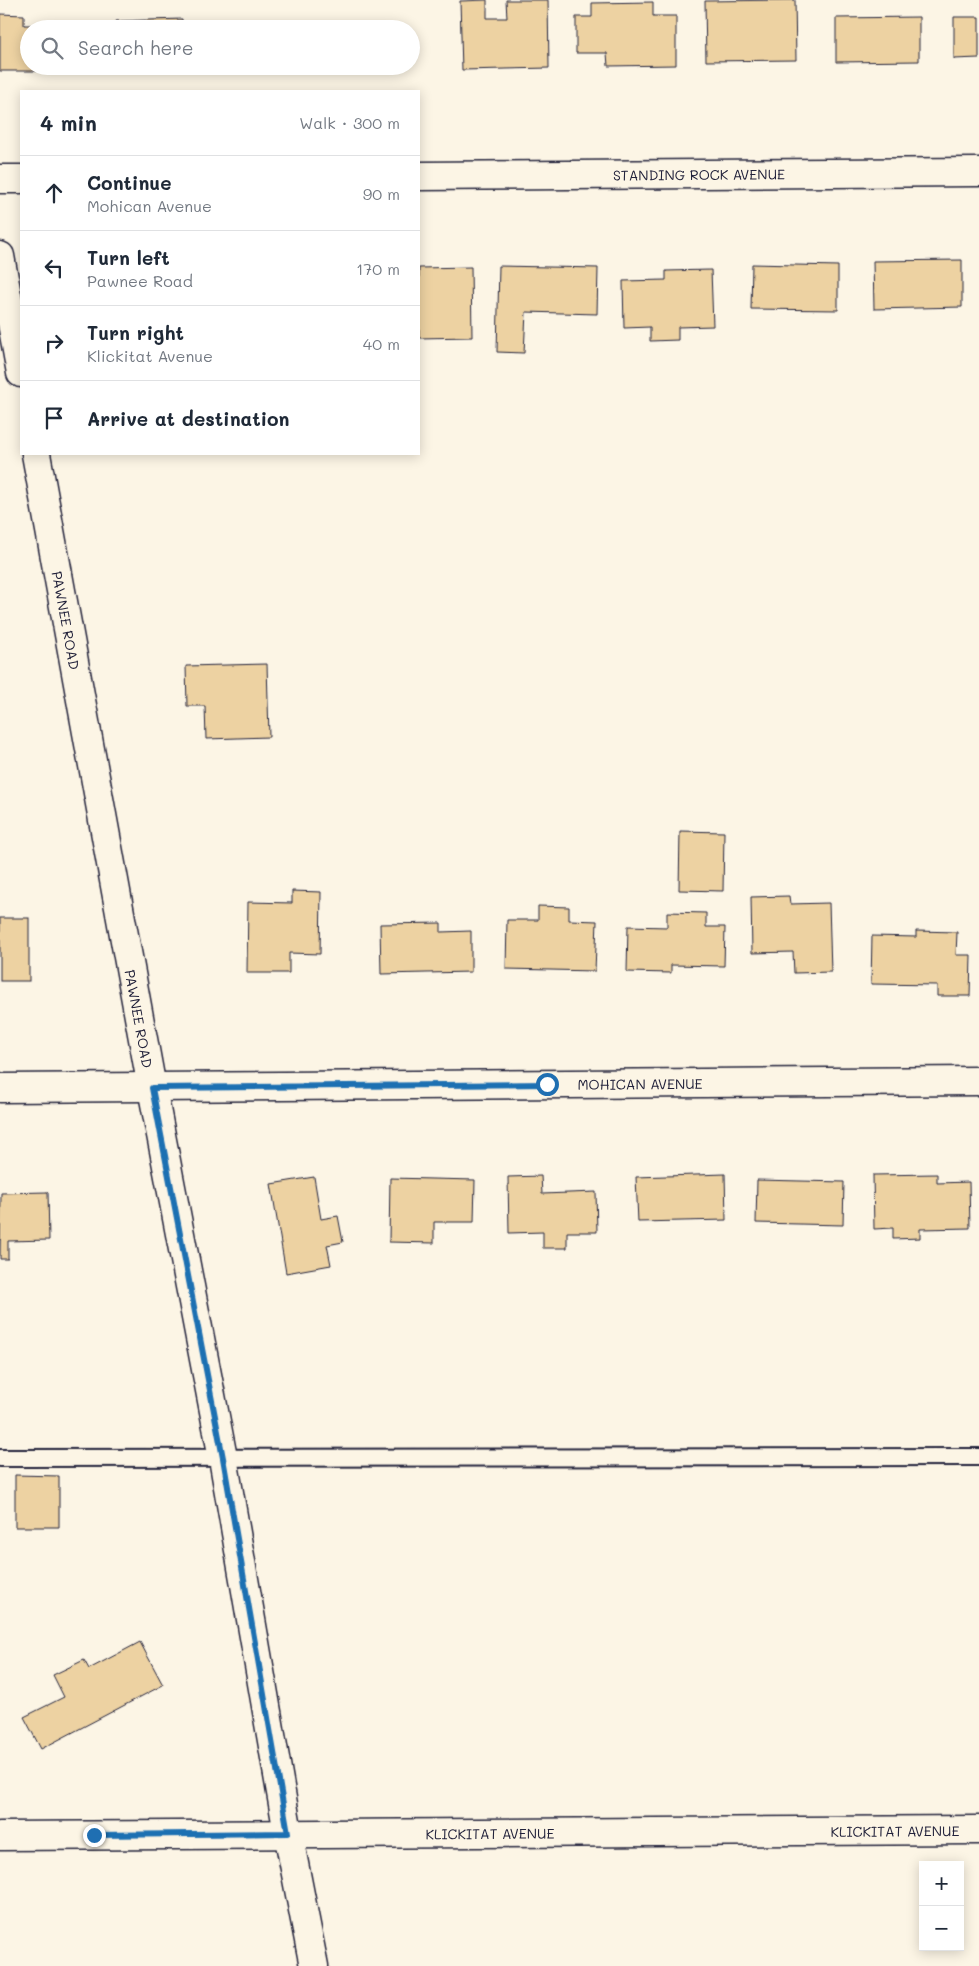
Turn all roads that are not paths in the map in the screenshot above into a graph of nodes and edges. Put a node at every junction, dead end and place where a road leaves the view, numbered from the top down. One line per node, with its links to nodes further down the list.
1 (979, 172): 2 (street, STANDING ROCK AVENUE)
2 (420, 176)
3 (0, 179): 4 (street)
4 (20, 179)
5 (0, 256): 6 (street)
6 (20, 367)
7 (36, 455): 10 (street, PAWNEE ROAD)
8 (979, 1081): 10 (street, MOHICAN AVENUE)
9 (0, 1088): 10 (street, MOHICAN AVENUE)
10 (152, 1088): 13 (street, PAWNEE ROAD)
11 (979, 1457): 13 (lane)
12 (0, 1458): 13 (lane)
13 (223, 1458): 15 (street, PAWNEE ROAD)
14 (979, 1830): 15 (street, KLICKITAT AVENUE)
15 (288, 1833): 16 (street, KLICKITAT AVENUE); 17 (street, PAWNEE ROAD)
16 (0, 1836)
17 (314, 1966)

